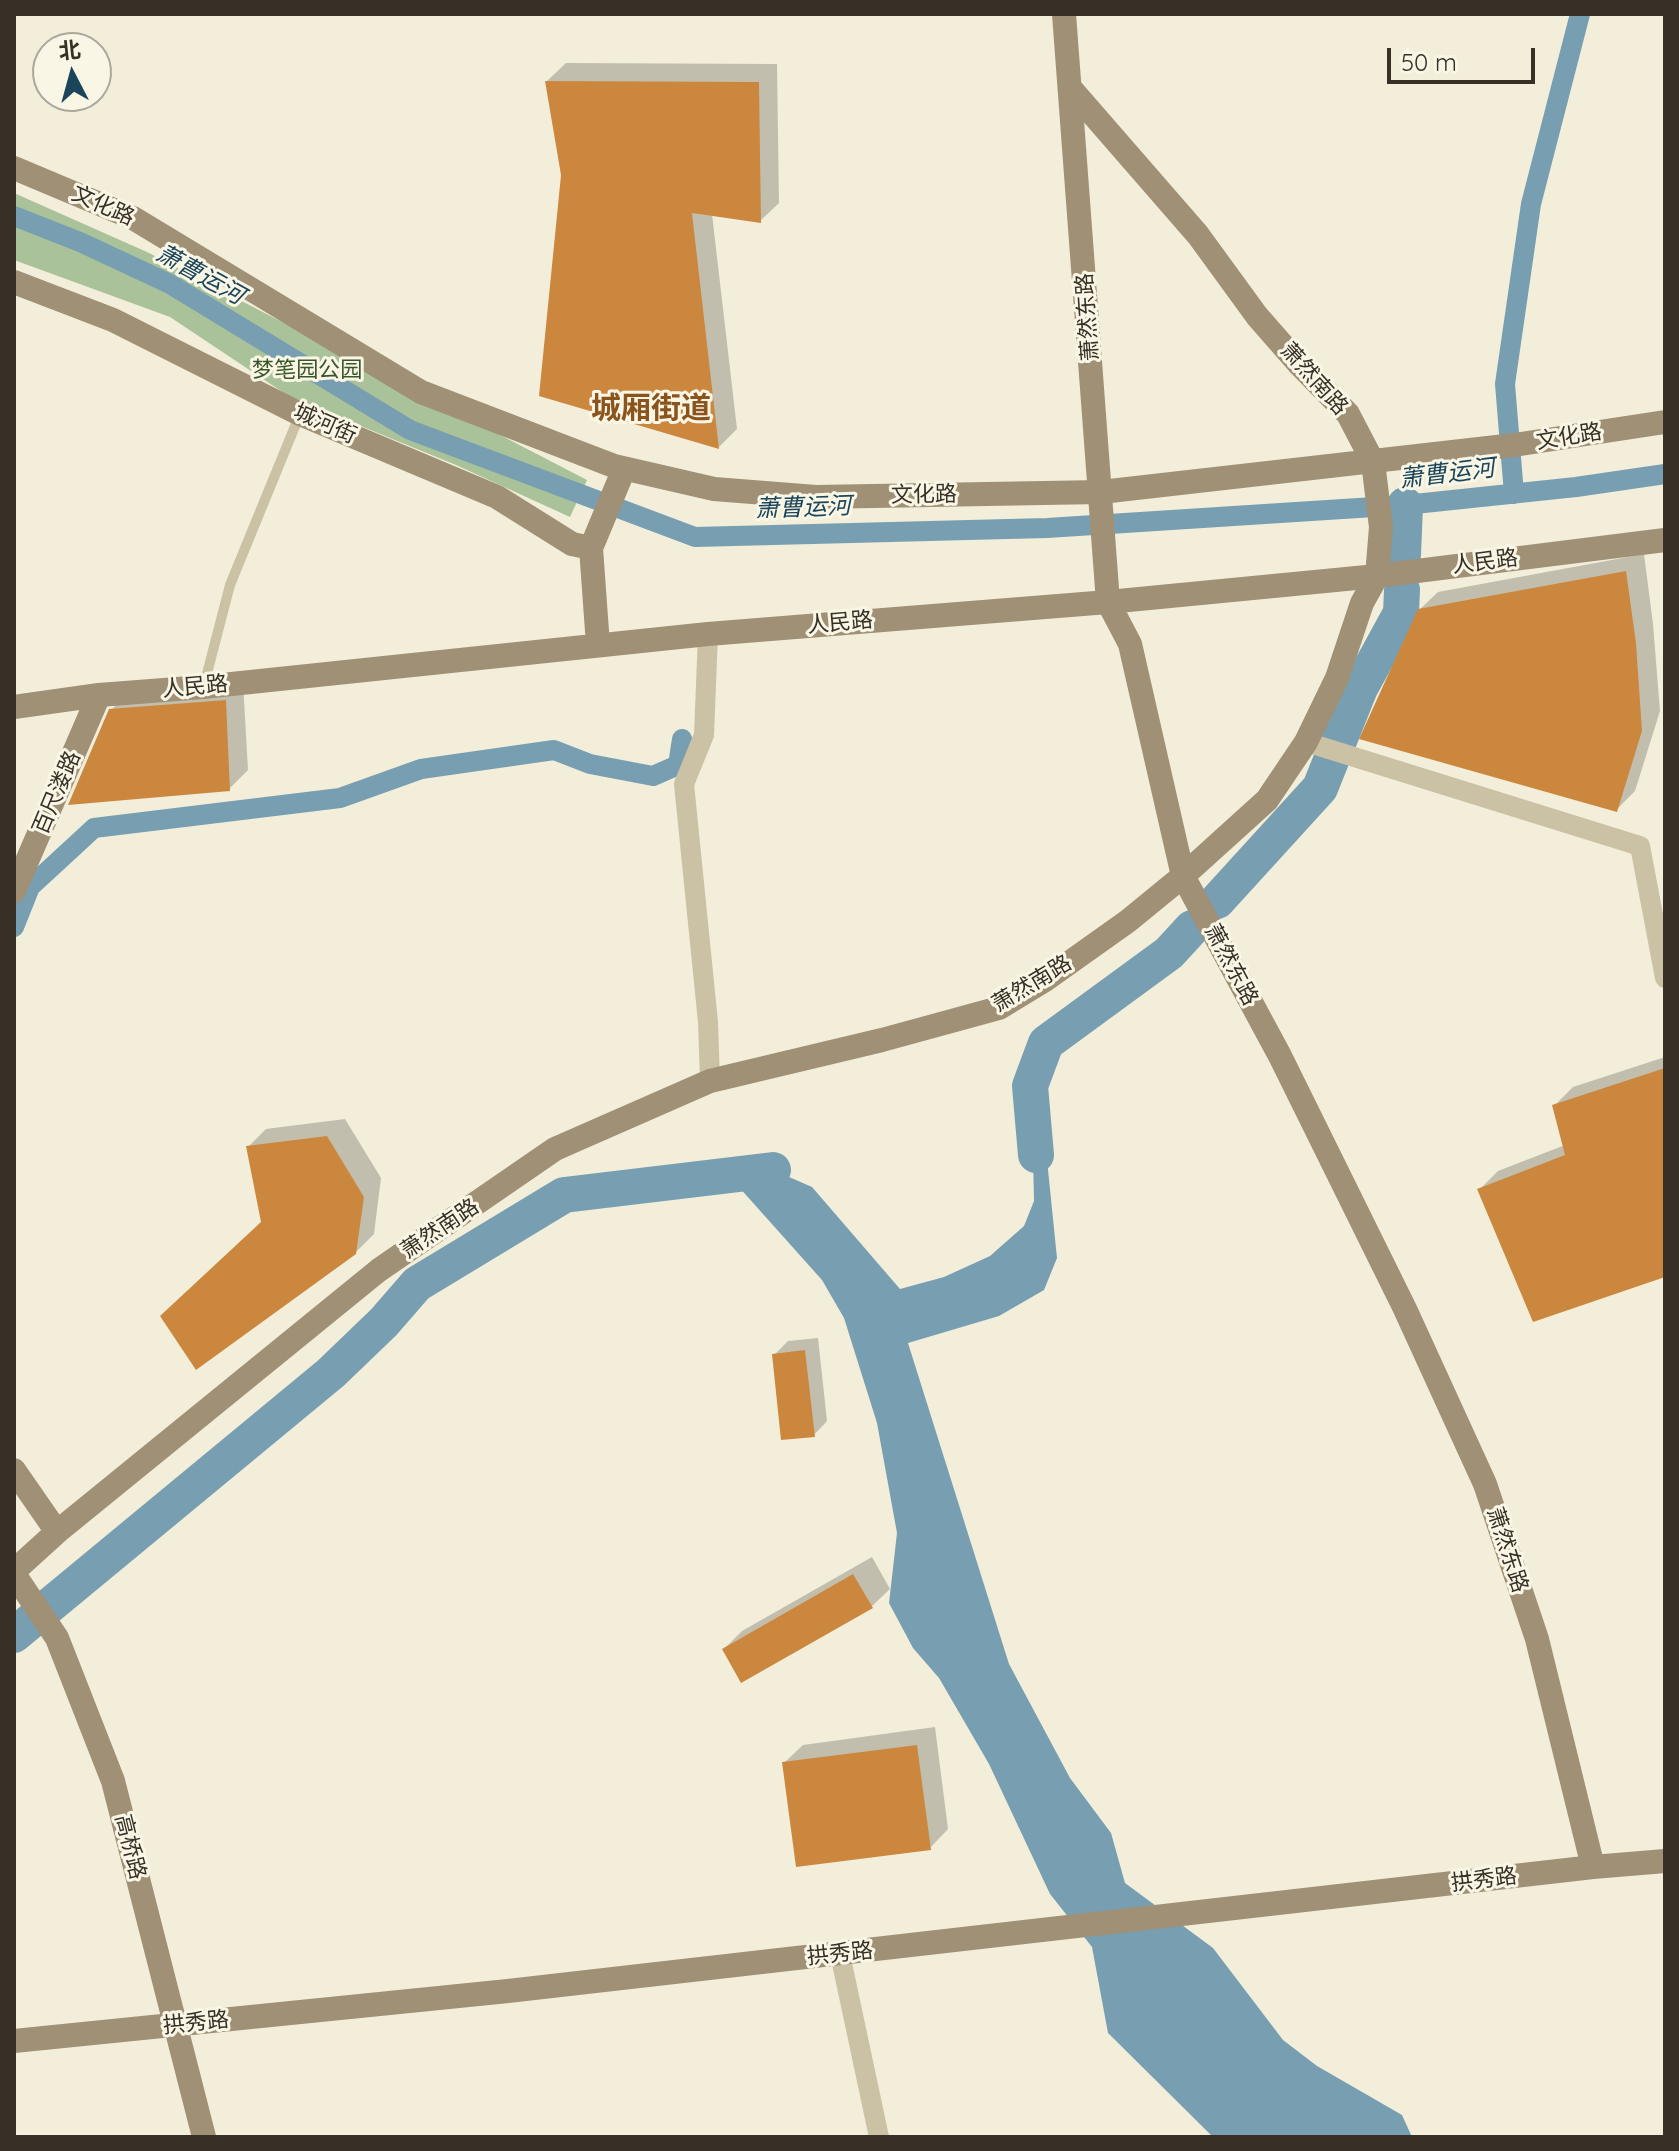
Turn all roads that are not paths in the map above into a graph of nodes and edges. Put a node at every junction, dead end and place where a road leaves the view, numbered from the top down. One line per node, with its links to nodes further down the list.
1 (1064, 14): 2 (street, 萧然东路)
2 (1071, 89): 8 (street, 萧然南路); 9 (street, 萧然东路)
3 (14, 168): 7 (street, 文化路)
4 (14, 282): 5 (street, 城河街)
5 (300, 414): 11 (street, 城河街); 16 (lane)
6 (1665, 422): 8 (street, 文化路)
7 (624, 469): 9 (street, 文化路); 11 (street)
8 (1374, 469): 9 (street, 文化路); 12 (street, 萧然南路)
9 (1102, 498): 13 (street, 萧然东路)
10 (1665, 540): 12 (street, 人民路)
11 (591, 548): 15 (street)
12 (1377, 576): 13 (street, 人民路); 19 (street, 萧然南路)
13 (1108, 602): 14 (street, 人民路); 20 (street, 萧然东路)
14 (708, 634): 15 (street, 人民路); 23 (street)
15 (598, 645): 16 (street, 人民路)
16 (203, 687): 17 (street, 人民路)
17 (99, 695): 18 (street, 人民路); 21 (street, 百尺溇路)
18 (14, 707)
19 (1306, 742): 20 (street, 萧然南路); 22 (street)
20 (1183, 876): 23 (street, 萧然南路); 28 (street, 萧然东路)
21 (14, 891)
22 (1665, 978)
23 (710, 1081): 25 (street, 萧然南路)
24 (14, 1470): 25 (street)
25 (57, 1532): 26 (street, 萧然南路)
26 (14, 1573): 30 (street, 高桥路)
27 (1665, 1861): 28 (street, 拱秀路)
28 (1593, 1867): 29 (street, 拱秀路)
29 (840, 1954): 30 (street, 拱秀路); 33 (street)
30 (174, 2025): 31 (street, 拱秀路); 32 (street, 高桥路)
31 (14, 2041)
32 (204, 2137)
33 (879, 2137)

